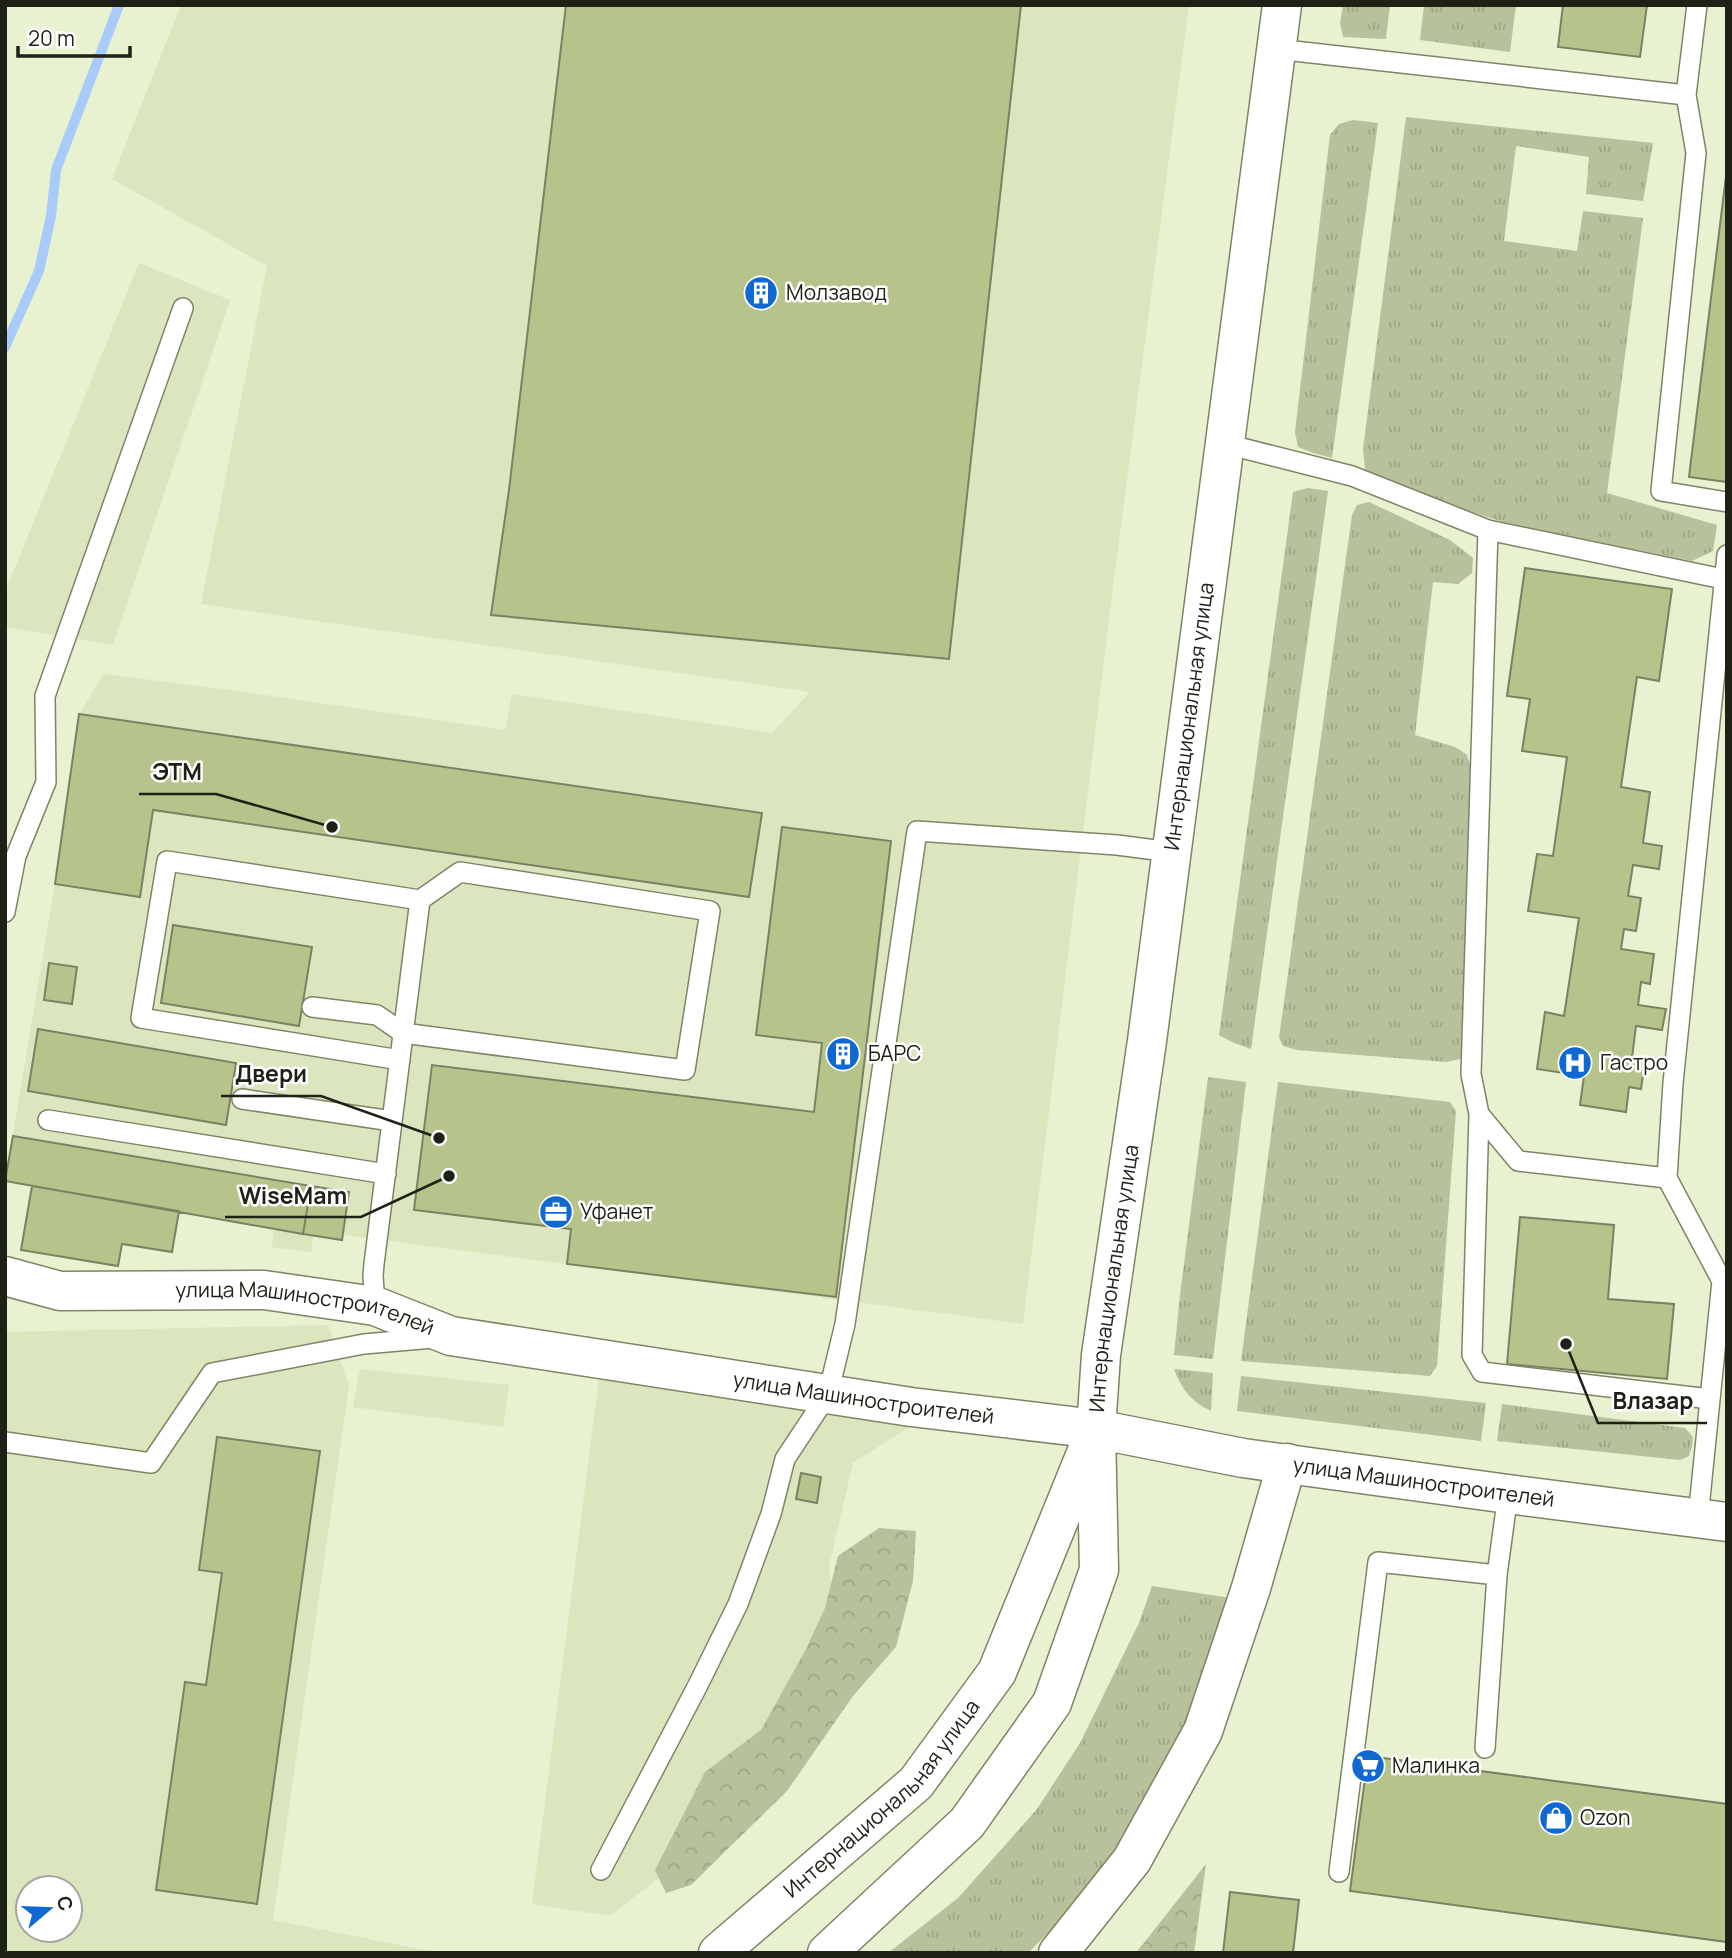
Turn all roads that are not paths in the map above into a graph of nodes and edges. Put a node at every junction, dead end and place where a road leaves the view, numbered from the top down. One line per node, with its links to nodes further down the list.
1 (1282, 5): 3 (main road, Интернациональная улица)
2 (1697, 5): 4 (lane)
3 (1276, 49): 4 (lane); 6 (main road, Интернациональная улица)
4 (1685, 94): 7 (lane)
5 (183, 308): 13 (lane)
6 (1226, 444): 8 (lane); 11 (main road, Интернациональная улица)
7 (1727, 502)
8 (1488, 530): 10 (lane); 18 (lane)
9 (1727, 555): 10 (lane)
10 (1723, 579): 22 (lane)
11 (1171, 852): 26 (lane); 28 (main road, Интернациональная улица)
12 (420, 900): 15 (lane); 15 (lane); 16 (lane)
13 (5, 912)
14 (312, 1007): 15 (lane)
15 (403, 1033): 16 (lane)
16 (400, 1060): 20 (lane)
17 (242, 1099): 20 (lane)
18 (1479, 1114): 22 (lane); 27 (lane)
19 (48, 1120): 21 (lane)
20 (392, 1121): 21 (lane)
21 (386, 1174): 24 (lane)
22 (1667, 1178): 27 (lane)
23 (5, 1276): 24 (main road, улица Машиностроителей)
24 (375, 1306): 25 (main road, улица Машиностроителей)
25 (451, 1336): 26 (main road, улица Машиностроителей); 29 (lane)
26 (828, 1394): 28 (main road, улица Машиностроителей); 35 (lane)
27 (1710, 1399): 32 (lane)
28 (1096, 1429): 30 (main road, улица Машиностроителей); 37 (main road, Интернациональная улица); 38 (main road, Интернациональная улица)
29 (5, 1442)
30 (1287, 1463): 31 (main road, улица Машиностроителей); 39 (main road)
31 (1508, 1494): 32 (main road, улица Машиностроителей); 33 (lane)
32 (1712, 1520)
33 (1497, 1575): 34 (lane); 36 (lane)
34 (1485, 1748)
35 (601, 1870)
36 (1339, 1872)
37 (718, 1953)
38 (827, 1953)
39 (1058, 1953)

